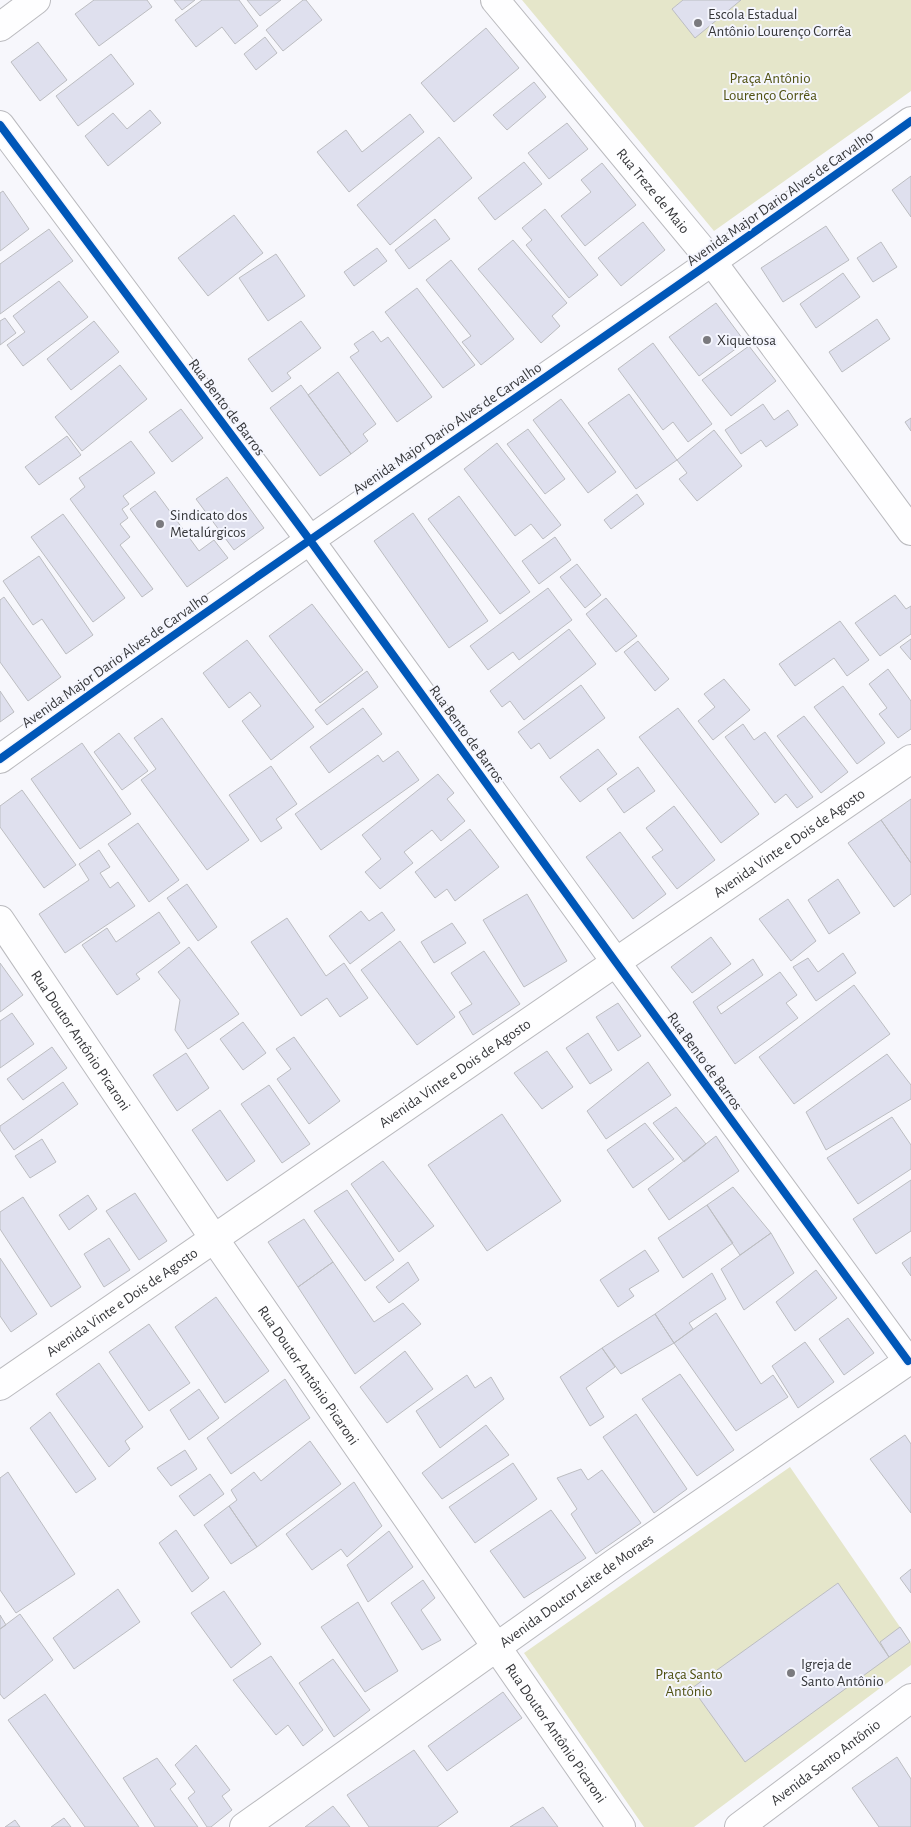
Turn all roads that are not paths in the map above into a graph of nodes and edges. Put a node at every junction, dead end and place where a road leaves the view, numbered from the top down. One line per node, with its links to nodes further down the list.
1 (36, 0): 3 (street)
2 (495, 0): 6 (street, Rua Treze de Maio)
3 (0, 27)
4 (911, 121): 6 (street, Avenida Major Dario Alves de Carvalho)
5 (0, 125): 8 (street, Rua Bento de Barros)
6 (713, 263): 7 (street, Rua Treze de Maio); 8 (street, Avenida Major Dario Alves de Carvalho)
7 (911, 531)
8 (309, 539): 9 (street, Avenida Major Dario Alves de Carvalho); 12 (street, Rua Bento de Barros)
9 (0, 759)
10 (911, 759): 12 (street, Avenida Vinte e Dois de Agosto)
11 (0, 920): 13 (street, Rua Doutor Antônio Picaroni)
12 (614, 961): 13 (street, Avenida Vinte e Dois de Agosto); 14 (street, Rua Bento de Barros)
13 (215, 1240): 15 (street, Avenida Vinte e Dois de Agosto); 16 (street, Rua Doutor Antônio Picaroni)
14 (910, 1360): 16 (street, Avenida Doutor Leite de Moraes)
15 (0, 1386)
16 (496, 1647): 18 (street, Avenida Doutor Leite de Moraes); 19 (street, Rua Doutor Antônio Picaroni)
17 (911, 1698): 20 (street, Avenida Santo Antônio)
18 (244, 1827)
19 (621, 1827)
20 (739, 1827)

